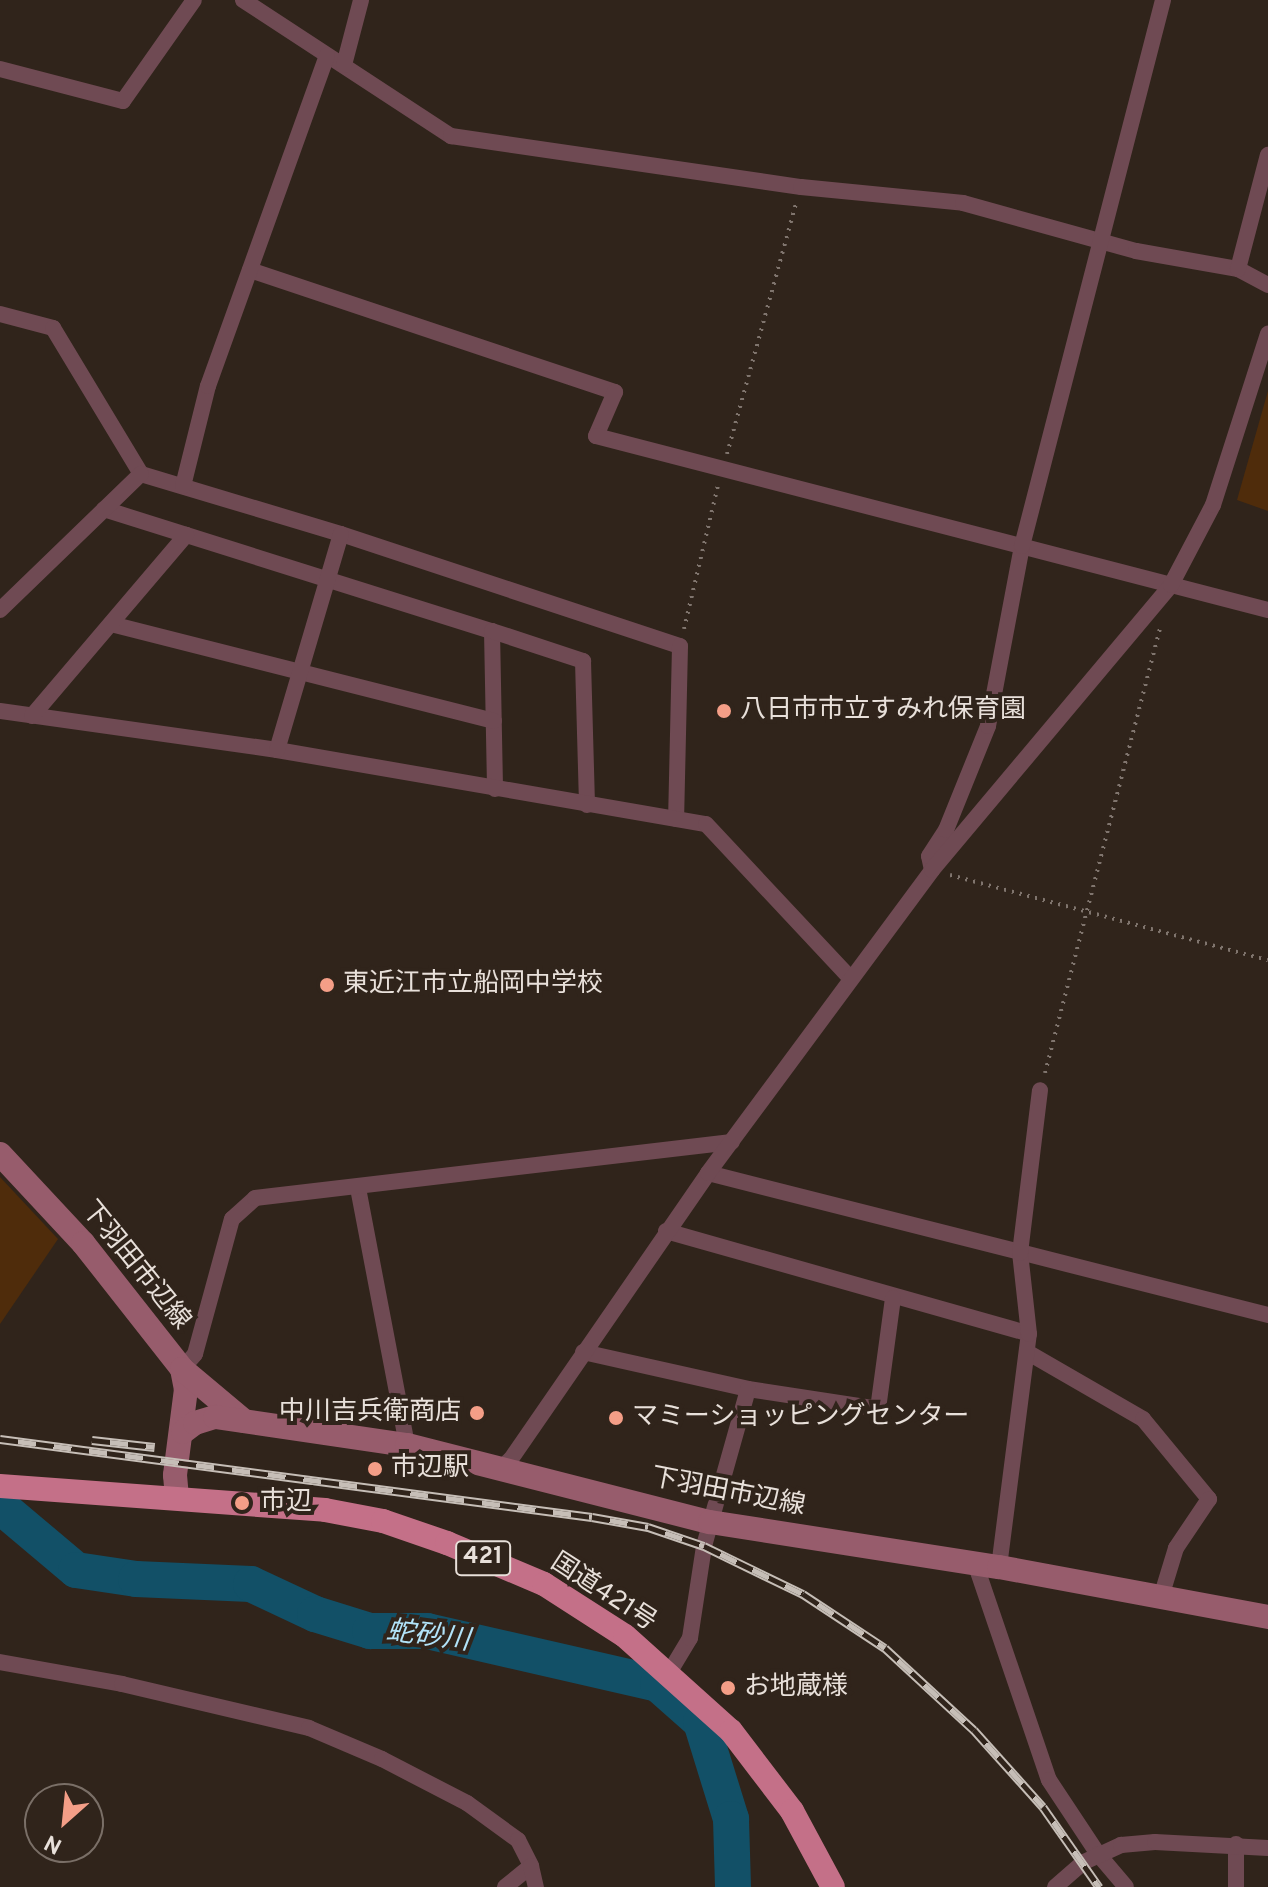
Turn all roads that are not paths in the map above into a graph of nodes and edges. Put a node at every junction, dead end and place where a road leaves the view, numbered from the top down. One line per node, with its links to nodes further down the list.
1 (194, 0): 7 (street)
2 (243, 0): 5 (street)
3 (361, 0): 6 (street)
4 (1163, 0): 9 (street)
5 (327, 56): 6 (street); 11 (street)
6 (344, 65): 9 (street)
7 (0, 69)
8 (1268, 155): 10 (street)
9 (1101, 242): 10 (street); 20 (street)
10 (1238, 269): 12 (street)
11 (250, 270): 16 (street); 20 (street)
12 (1268, 285)
13 (0, 314): 15 (street)
14 (1268, 334): 22 (street)
15 (141, 474): 16 (street); 17 (street)
16 (183, 486): 18 (street)
17 (104, 509): 19 (street); 23 (street)
18 (341, 534): 21 (street); 34 (street)
19 (186, 535): 21 (street); 25 (street)
20 (1022, 546): 22 (street); 35 (street)
21 (328, 578): 26 (street); 27 (street)
22 (1171, 585): 24 (street); 35 (street)
23 (0, 610)
24 (1268, 610)
25 (111, 624): 27 (street); 29 (street)
26 (492, 631): 30 (street); 33 (street)
27 (300, 673): 30 (street); 31 (street)
28 (0, 711): 29 (street)
29 (32, 716): 31 (street)
30 (494, 721): 32 (street)
31 (277, 750): 32 (street)
32 (495, 789): 33 (street)
33 (587, 805): 34 (street)
34 (676, 819): 36 (street)
35 (932, 870): 36 (street)
36 (850, 978): 38 (street)
37 (1040, 1090): 43 (street)
38 (732, 1142): 40 (street); 41 (street)
39 (0, 1154): 49 (main road, 下羽田市辺線)
40 (708, 1173): 42 (street); 43 (street)
41 (358, 1188): 49 (street); 53 (street)
42 (666, 1231): 44 (street); 47 (street)
43 (1020, 1253): 45 (street); 46 (street)
44 (893, 1298): 46 (street); 50 (street)
45 (1268, 1315)
46 (1029, 1334): 48 (street)
47 (583, 1352): 50 (street); 54 (street)
48 (1027, 1352): 58 (street); 59 (street)
49 (182, 1369): 51 (main road); 52 (main road, 下羽田市辺線)
50 (748, 1389): 57 (street)
51 (244, 1421): 52 (main road, 下羽田市辺線); 53 (main road, 下羽田市辺線)
52 (183, 1432): 56 (main road, 下羽田市辺線)
53 (407, 1445): 54 (main road, 下羽田市辺線)
54 (499, 1470): 57 (main road, 下羽田市辺線)
55 (0, 1486): 56 (highway, 国道421号 / 421)
56 (177, 1496): 62 (highway, 国道421号 / 421)
57 (710, 1522): 58 (main road, 下羽田市辺線); 62 (street)
58 (987, 1565): 59 (main road, 下羽田市辺線); 65 (street)
59 (1161, 1597): 60 (main road, 下羽田市辺線)
60 (1268, 1617)
61 (0, 1662): 66 (street)
62 (669, 1673): 67 (highway, 国道421号 / 421)
63 (1236, 1844): 64 (street); 65 (street); 72 (street)
64 (1268, 1848)
65 (1098, 1854): 70 (street); 71 (street)
66 (531, 1866): 68 (street); 69 (street)
67 (826, 1885)
68 (505, 1887)
69 (536, 1887)
70 (1055, 1887)
71 (1126, 1887)
72 (1236, 1887)

